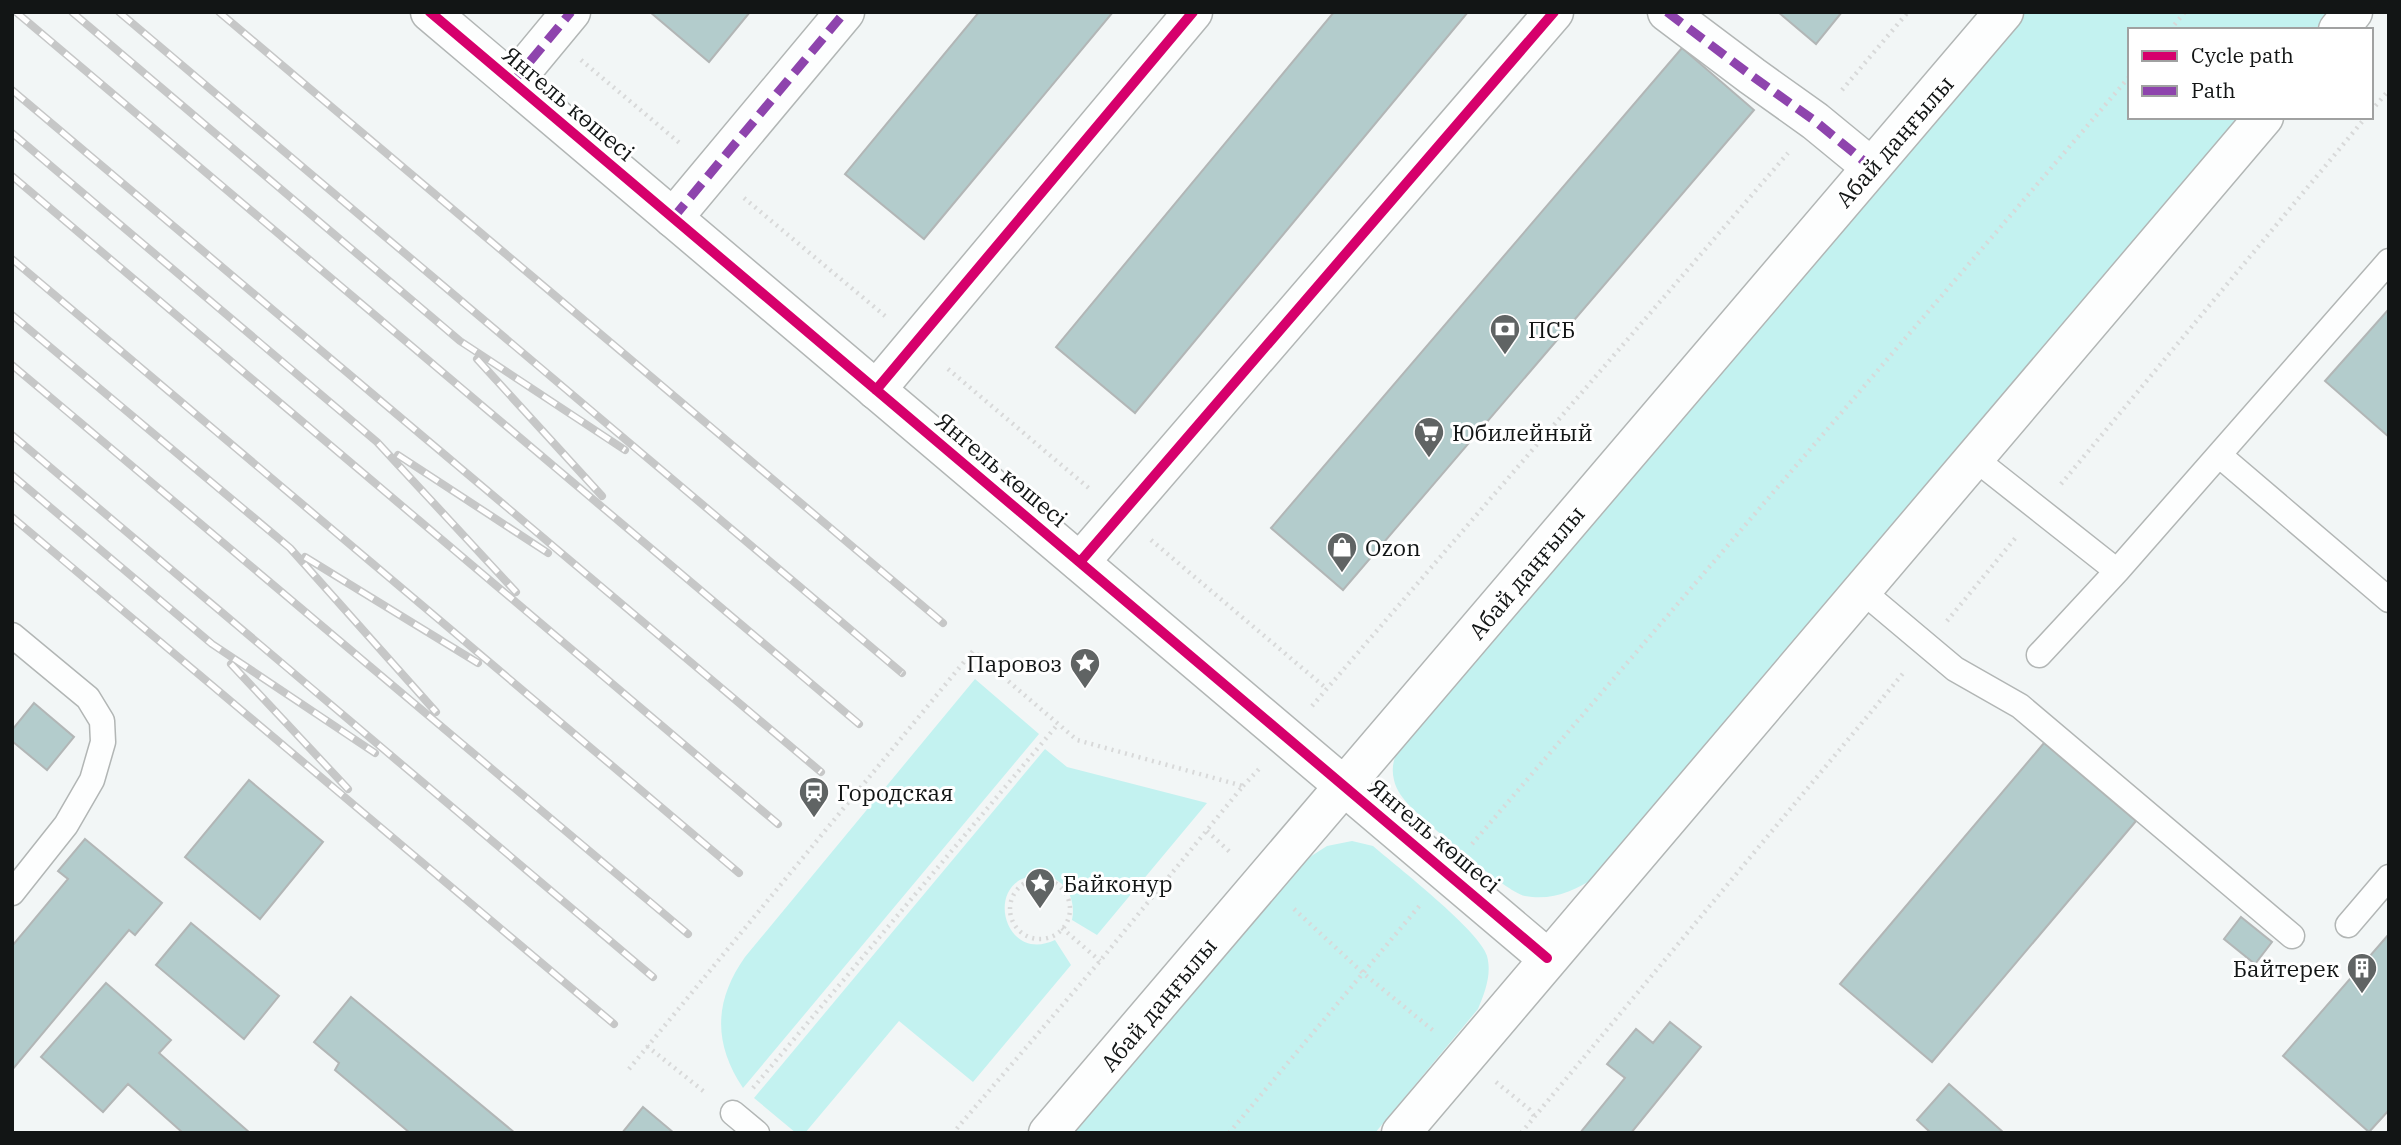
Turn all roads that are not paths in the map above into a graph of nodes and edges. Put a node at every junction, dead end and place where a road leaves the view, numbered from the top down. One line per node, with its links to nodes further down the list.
1 (430, 12): 10 (street, Янгель көшесі)
2 (845, 12): 13 (street)
3 (1193, 12): 15 (street)
4 (1554, 12): 18 (street)
5 (1667, 12): 12 (street)
6 (2004, 12): 12 (street, Абай даңғылы)
7 (2353, 12): 9 (street)
8 (561, 24): 10 (street)
9 (2341, 28)
10 (513, 82): 13 (street, Янгель көшесі)
11 (2262, 119): 17 (street)
12 (1871, 167): 24 (street, Абай даңғылы)
13 (673, 218): 15 (street, Янгель көшесі)
14 (2389, 261): 16 (lane)
15 (876, 390): 18 (street, Янгель көшесі)
16 (2219, 455): 19 (lane); 21 (lane)
17 (1974, 458): 19 (lane); 20 (street)
18 (1080, 562): 24 (street, Янгель көшесі)
19 (2117, 571): 23 (lane)
20 (1861, 590): 28 (lane); 29 (street)
21 (2389, 600)
22 (12, 635): 26 (lane)
23 (2039, 655)
24 (1345, 786): 29 (street, Янгель көшесі); 32 (street, Абай даңғылы)
25 (2389, 877): 27 (lane)
26 (15, 885)
27 (2347, 925)
28 (2291, 936)
29 (1547, 958): 33 (street)
30 (733, 1114): 31 (lane)
31 (757, 1133)
32 (1048, 1133)
33 (1401, 1133)

